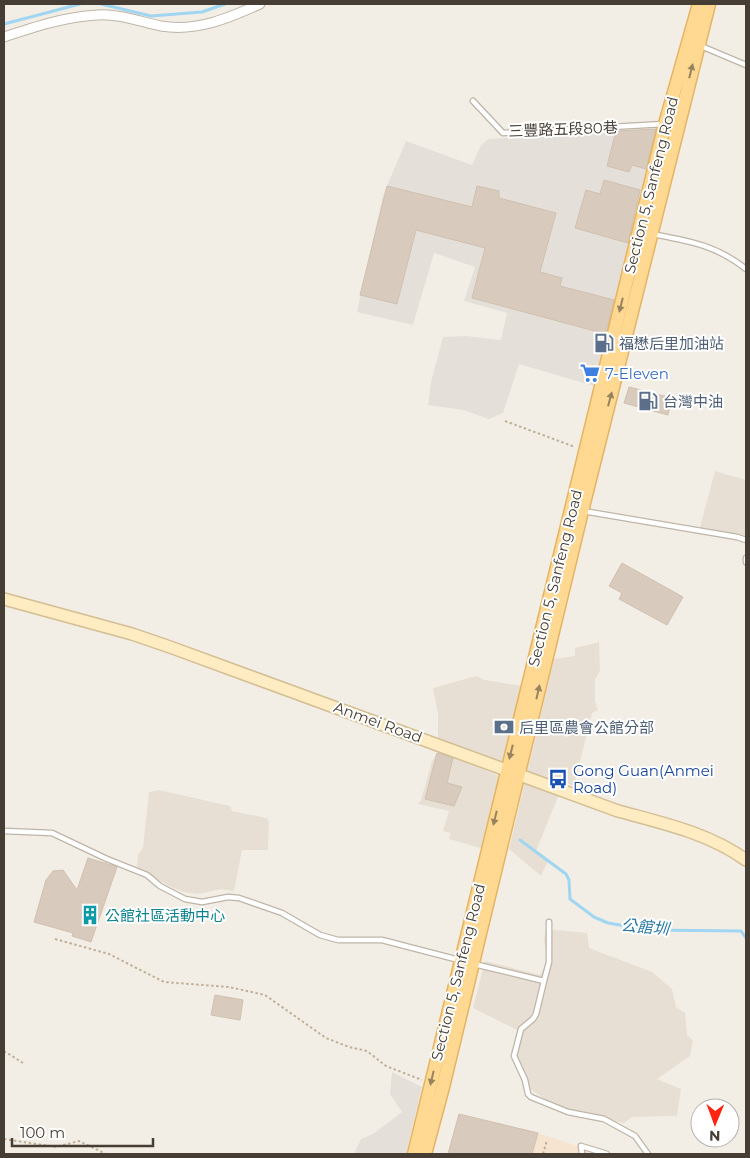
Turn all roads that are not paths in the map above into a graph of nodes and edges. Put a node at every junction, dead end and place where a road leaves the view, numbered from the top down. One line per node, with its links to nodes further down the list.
1 (260, 4): 4 (street)
2 (699, 4): 5 (main road, Section 5, Sanfeng Road)
3 (709, 4): 5 (main road, Section 5, Sanfeng Road)
4 (4, 37)
5 (693, 42): 6 (lane); 8 (main road, Section 5, Sanfeng Road); 9 (main road, Section 5, Sanfeng Road, one-way to 5)
6 (746, 65)
7 (473, 101): 8 (lane, 三豐路五段80巷)
8 (665, 124): 9 (main road, Section 5, Sanfeng Road)
9 (645, 232): 10 (lane); 11 (main road, Section 5, Sanfeng Road, one-way to 9); 11 (main road, Section 5, Sanfeng Road, one-way to 11)
10 (746, 269)
11 (577, 509): 12 (lane); 14 (main road, Section 5, Sanfeng Road)
12 (746, 540)
13 (4, 599): 14 (street, Anmei Road)
14 (513, 772): 16 (street, Anmei Road); 18 (main road, Section 5, Sanfeng Road)
15 (4, 830): 18 (lane)
16 (746, 860)
17 (548, 922): 19 (lane)
18 (467, 962): 19 (lane); 20 (main road, Section 5, Sanfeng Road, one-way to 20); 21 (main road, Section 5, Sanfeng Road)
19 (544, 981): 24 (lane)
20 (414, 1154)
21 (425, 1154)
22 (582, 1154): 23 (lane)
23 (607, 1154)
24 (647, 1154)

